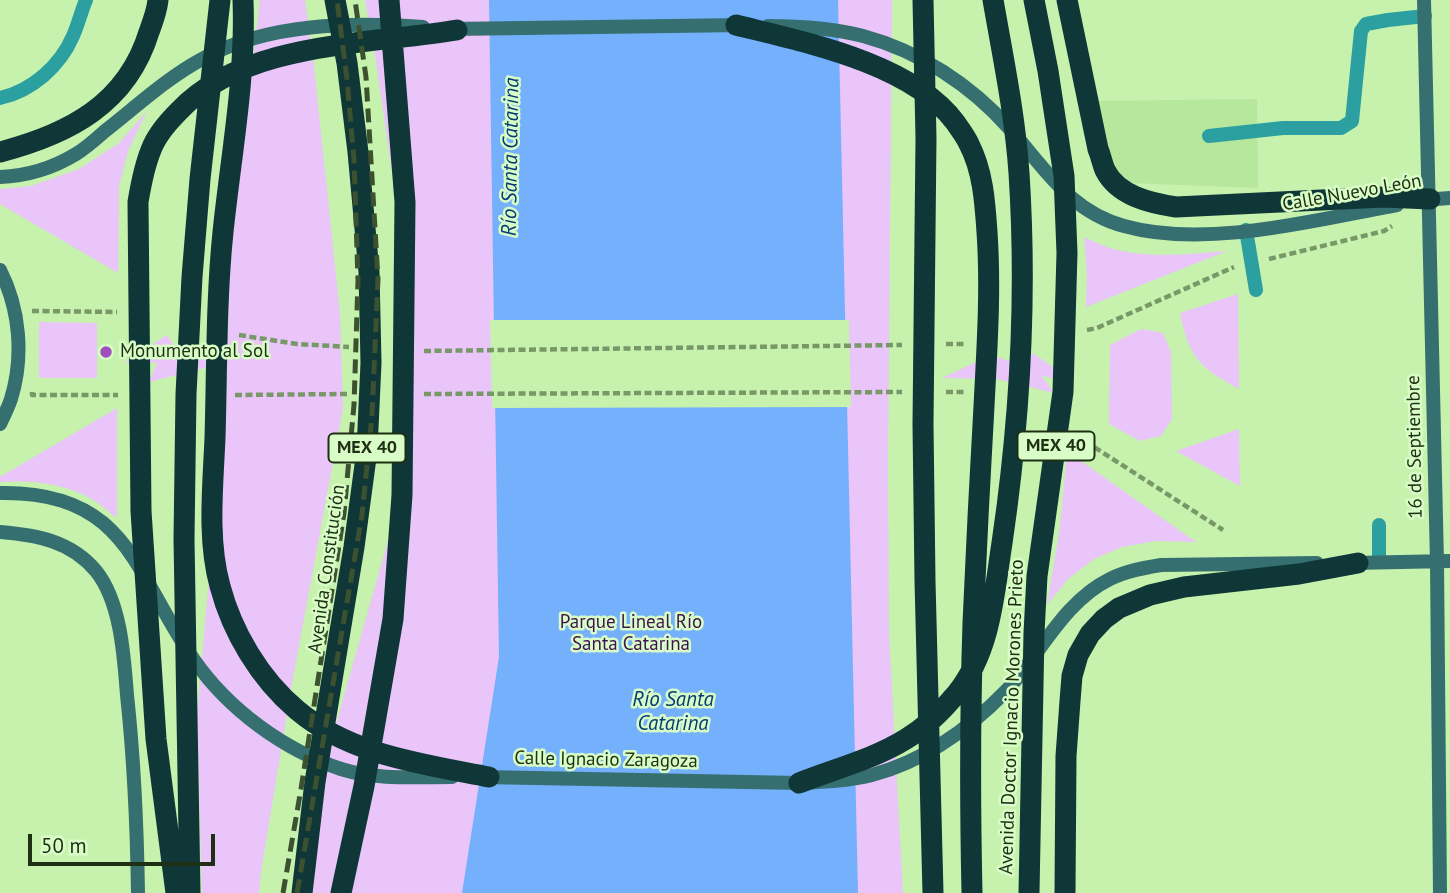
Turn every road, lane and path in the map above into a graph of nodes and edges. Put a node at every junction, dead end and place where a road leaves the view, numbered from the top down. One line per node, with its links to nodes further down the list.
1 (86, 0): 15 (lane)
2 (158, 0): 17 (highway)
3 (220, 0): 54 (highway)
4 (243, 0): 50 (highway)
5 (335, 0): 55 (highway, Avenida Constitución / MEX 40)
6 (390, 0): 56 (highway)
7 (923, 0): 57 (highway)
8 (993, 0): 51 (highway)
9 (1034, 0): 59 (highway, Avenida Doctor Ignacio Morones Prieto / MEX 40)
10 (1067, 0): 19 (highway)
11 (1424, 0): 12 (street, 16 de Septiembre)
12 (1425, 16): 16 (lane); 19 (street, 16 de Septiembre)
13 (736, 25): 14 (street, Calle Nuevo León); 21 (street, Calle Nuevo León); 58 (highway)
14 (457, 30): 18 (street, Calle Nuevo León); 53 (highway)
15 (0, 98)
16 (1209, 136)
17 (0, 152)
18 (0, 177)
19 (1440, 198): 21 (street, Calle Nuevo León); 48 (street, 16 de Septiembre)
20 (1393, 225): 22 (path)
21 (1253, 230): 22 (lane)
22 (1252, 263): 24 (lane); 27 (path)
23 (0, 270): 42 (street)
24 (1256, 290)
25 (32, 311): 26 (path)
26 (117, 312)
27 (1084, 331)
28 (231, 334): 32 (path)
29 (935, 344): 30 (path)
30 (977, 344)
31 (907, 345): 33 (path)
32 (352, 347)
33 (421, 351)
34 (906, 392): 38 (path)
35 (934, 392): 36 (path)
36 (975, 392)
37 (352, 394): 41 (path)
38 (421, 394)
39 (32, 395): 40 (path)
40 (131, 395)
41 (228, 395)
42 (0, 424)
43 (1071, 433): 46 (path)
44 (0, 493): 50 (street, Calle Ignacio Zaragoza)
45 (1379, 526): 49 (lane)
46 (1223, 530)
47 (0, 531): 52 (street)
48 (1443, 561): 49 (street, Calle Ignacio Zaragoza); 61 (street, 16 de Septiembre)
49 (1368, 562): 51 (street, Calle Ignacio Zaragoza); 60 (highway)
50 (489, 777): 51 (street, Calle Ignacio Zaragoza)
51 (799, 783)
52 (138, 893)
53 (176, 893)
54 (190, 893)
55 (302, 893)
56 (341, 893)
57 (933, 893)
58 (971, 893)
59 (1030, 893)
60 (1065, 893)
61 (1440, 893)

